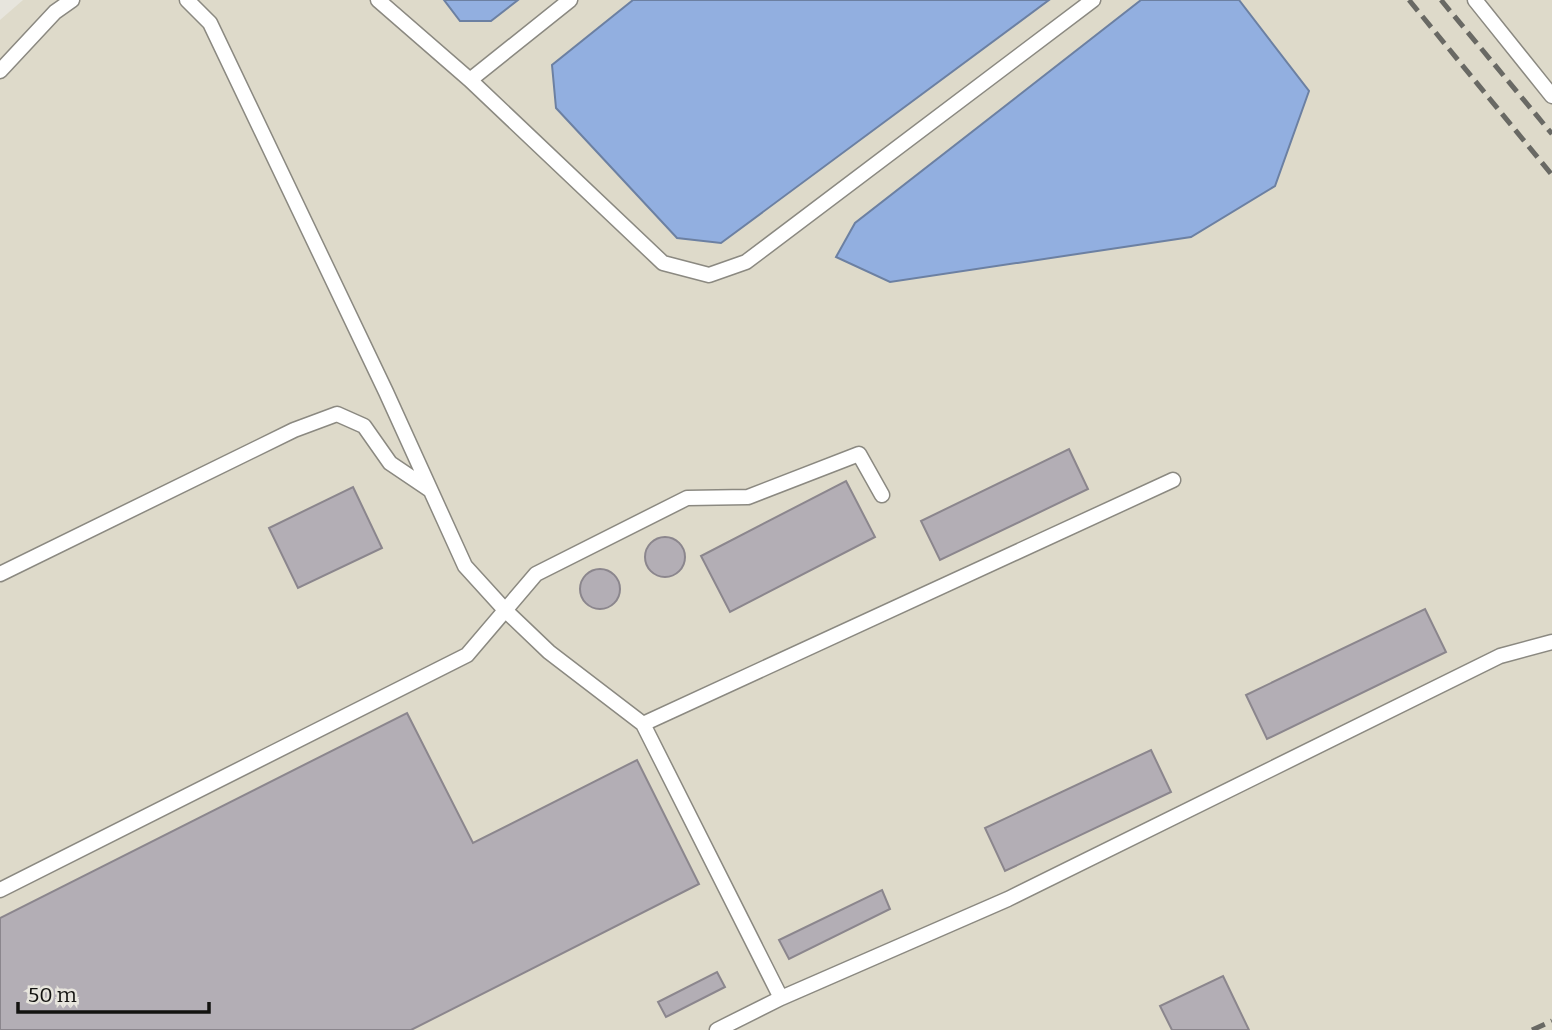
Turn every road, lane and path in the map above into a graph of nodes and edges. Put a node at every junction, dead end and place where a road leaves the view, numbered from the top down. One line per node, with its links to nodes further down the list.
1 (72, 0): 7 (lane)
2 (187, 0): 11 (lane)
3 (378, 0): 8 (lane)
4 (570, 0): 8 (lane)
5 (1093, 0): 8 (lane)
6 (1475, 0): 9 (lane)
7 (0, 71)
8 (470, 80)
9 (1552, 96)
10 (1173, 480): 16 (lane)
11 (431, 491): 13 (lane); 14 (lane)
12 (882, 495): 14 (lane)
13 (0, 574)
14 (505, 610): 16 (lane); 17 (lane)
15 (1552, 642): 18 (lane)
16 (643, 724): 18 (lane)
17 (0, 890)
18 (781, 998): 19 (lane)
19 (717, 1030)

